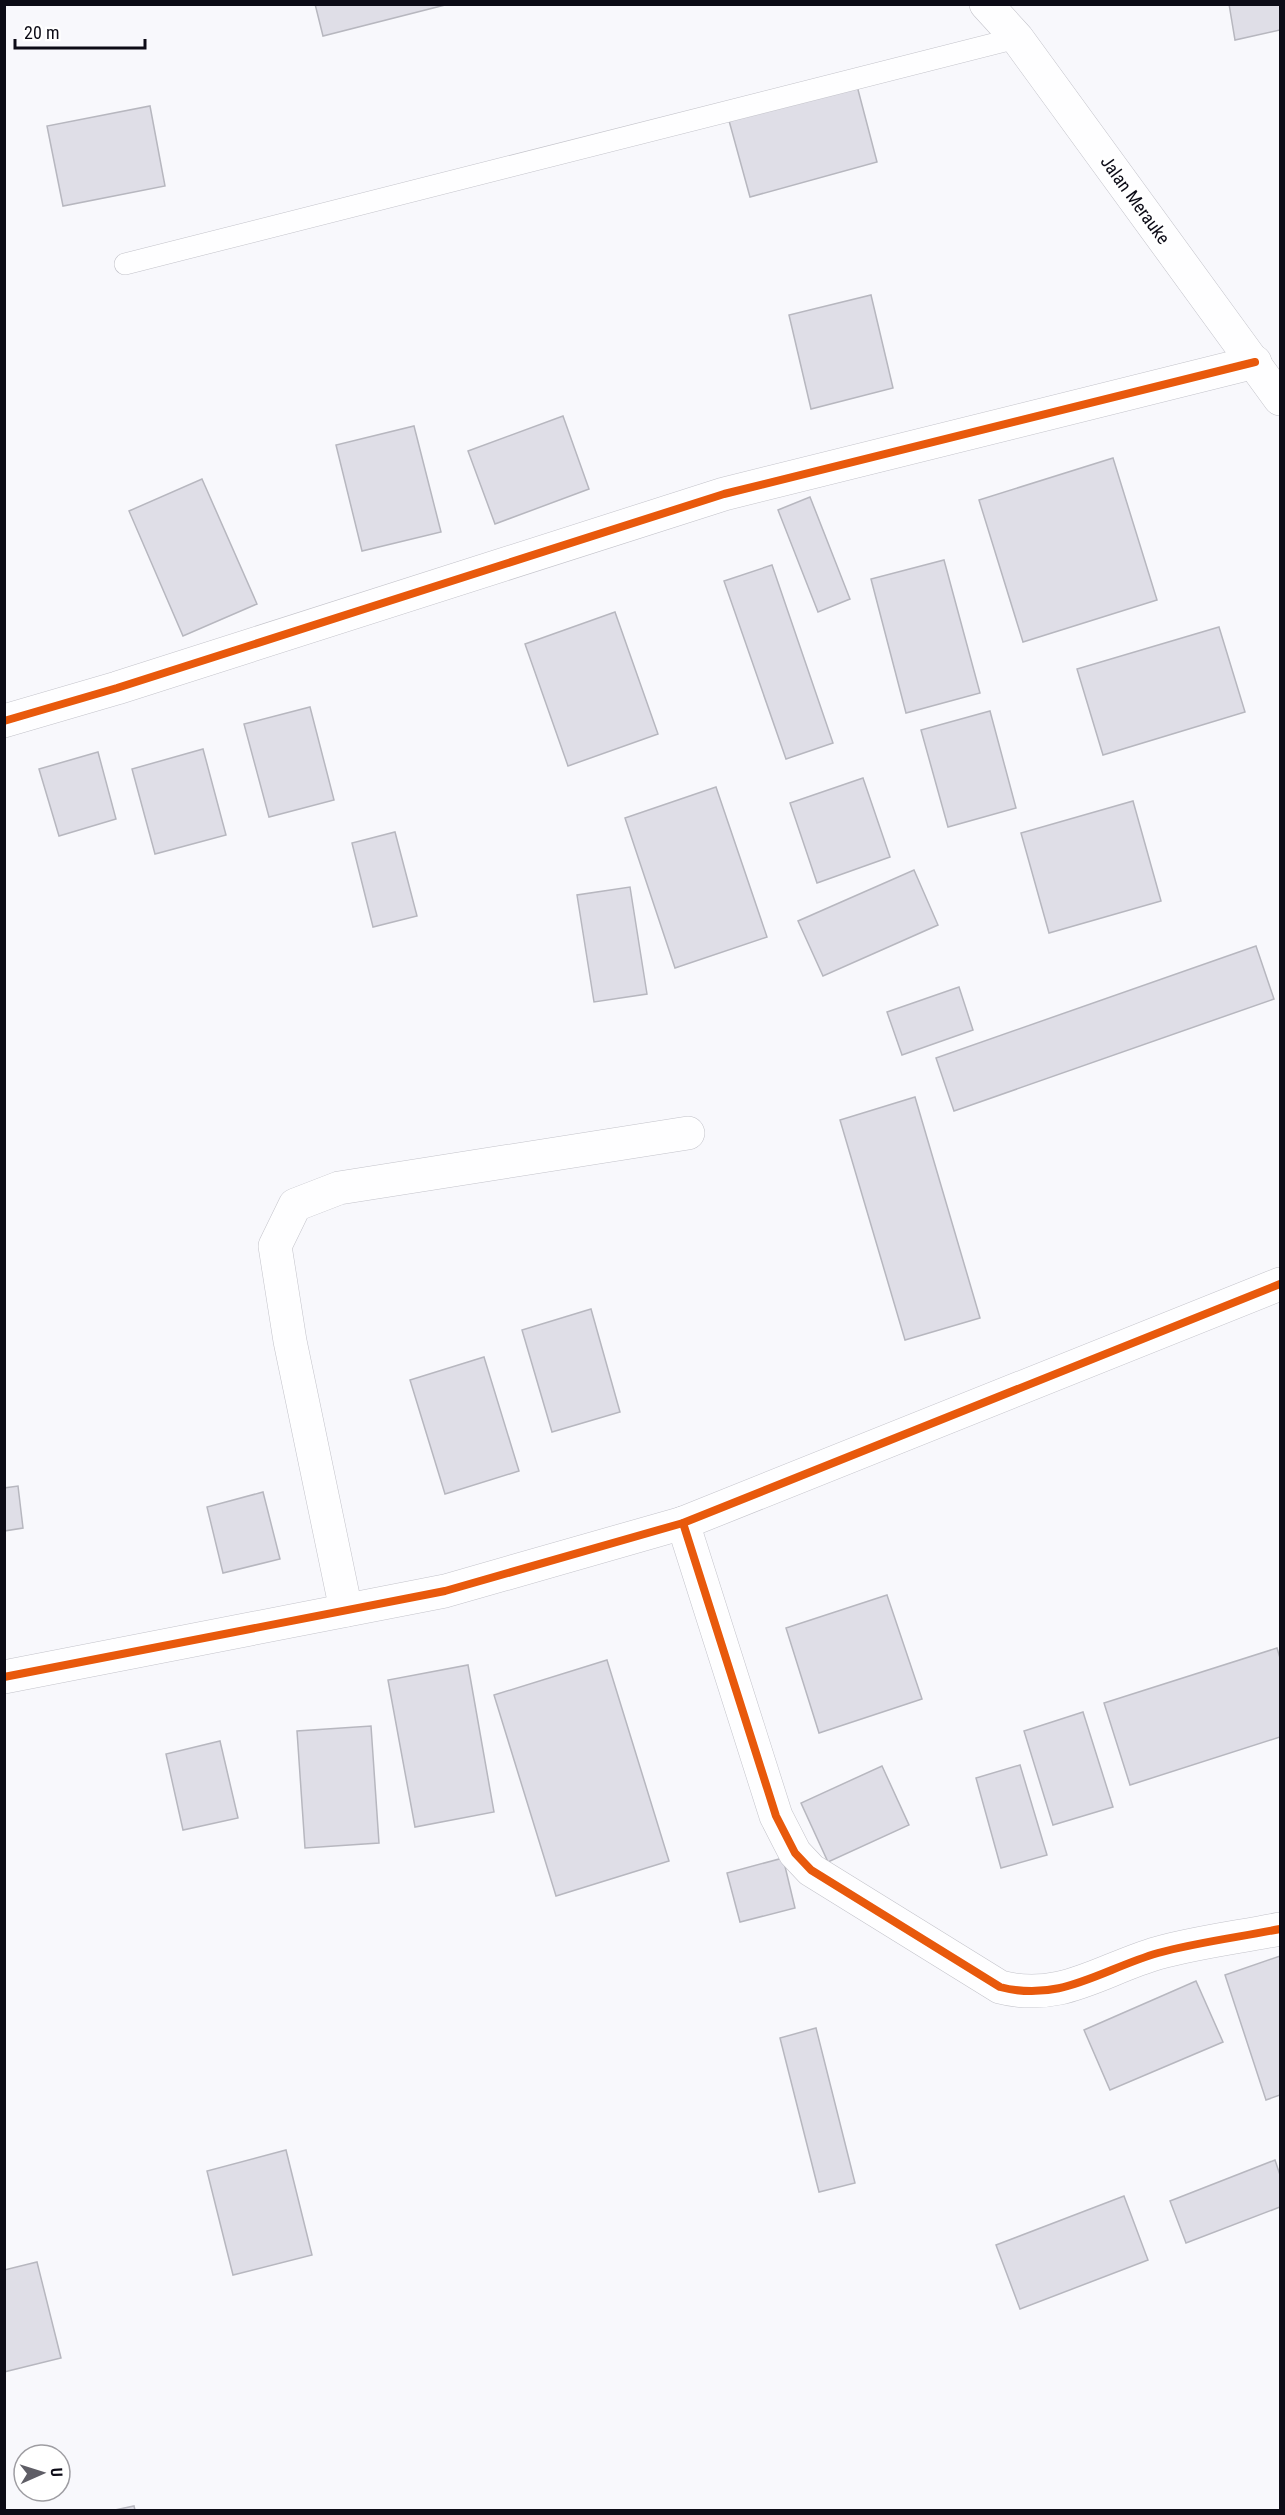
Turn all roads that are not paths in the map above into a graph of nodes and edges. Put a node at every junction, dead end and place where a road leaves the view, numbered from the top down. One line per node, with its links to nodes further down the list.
1 (986, 4): 2 (street, Jalan Merauke)
2 (1017, 38): 3 (lane); 4 (street, Jalan Merauke)
3 (125, 264)
4 (1255, 362): 5 (street, Jalan Merauke); 6 (street)
5 (1281, 399)
6 (4, 722)
7 (688, 1133): 10 (street)
8 (1281, 1284): 9 (street)
9 (683, 1523): 10 (street); 12 (street)
10 (346, 1610): 11 (street)
11 (4, 1677)
12 (1281, 1929)

